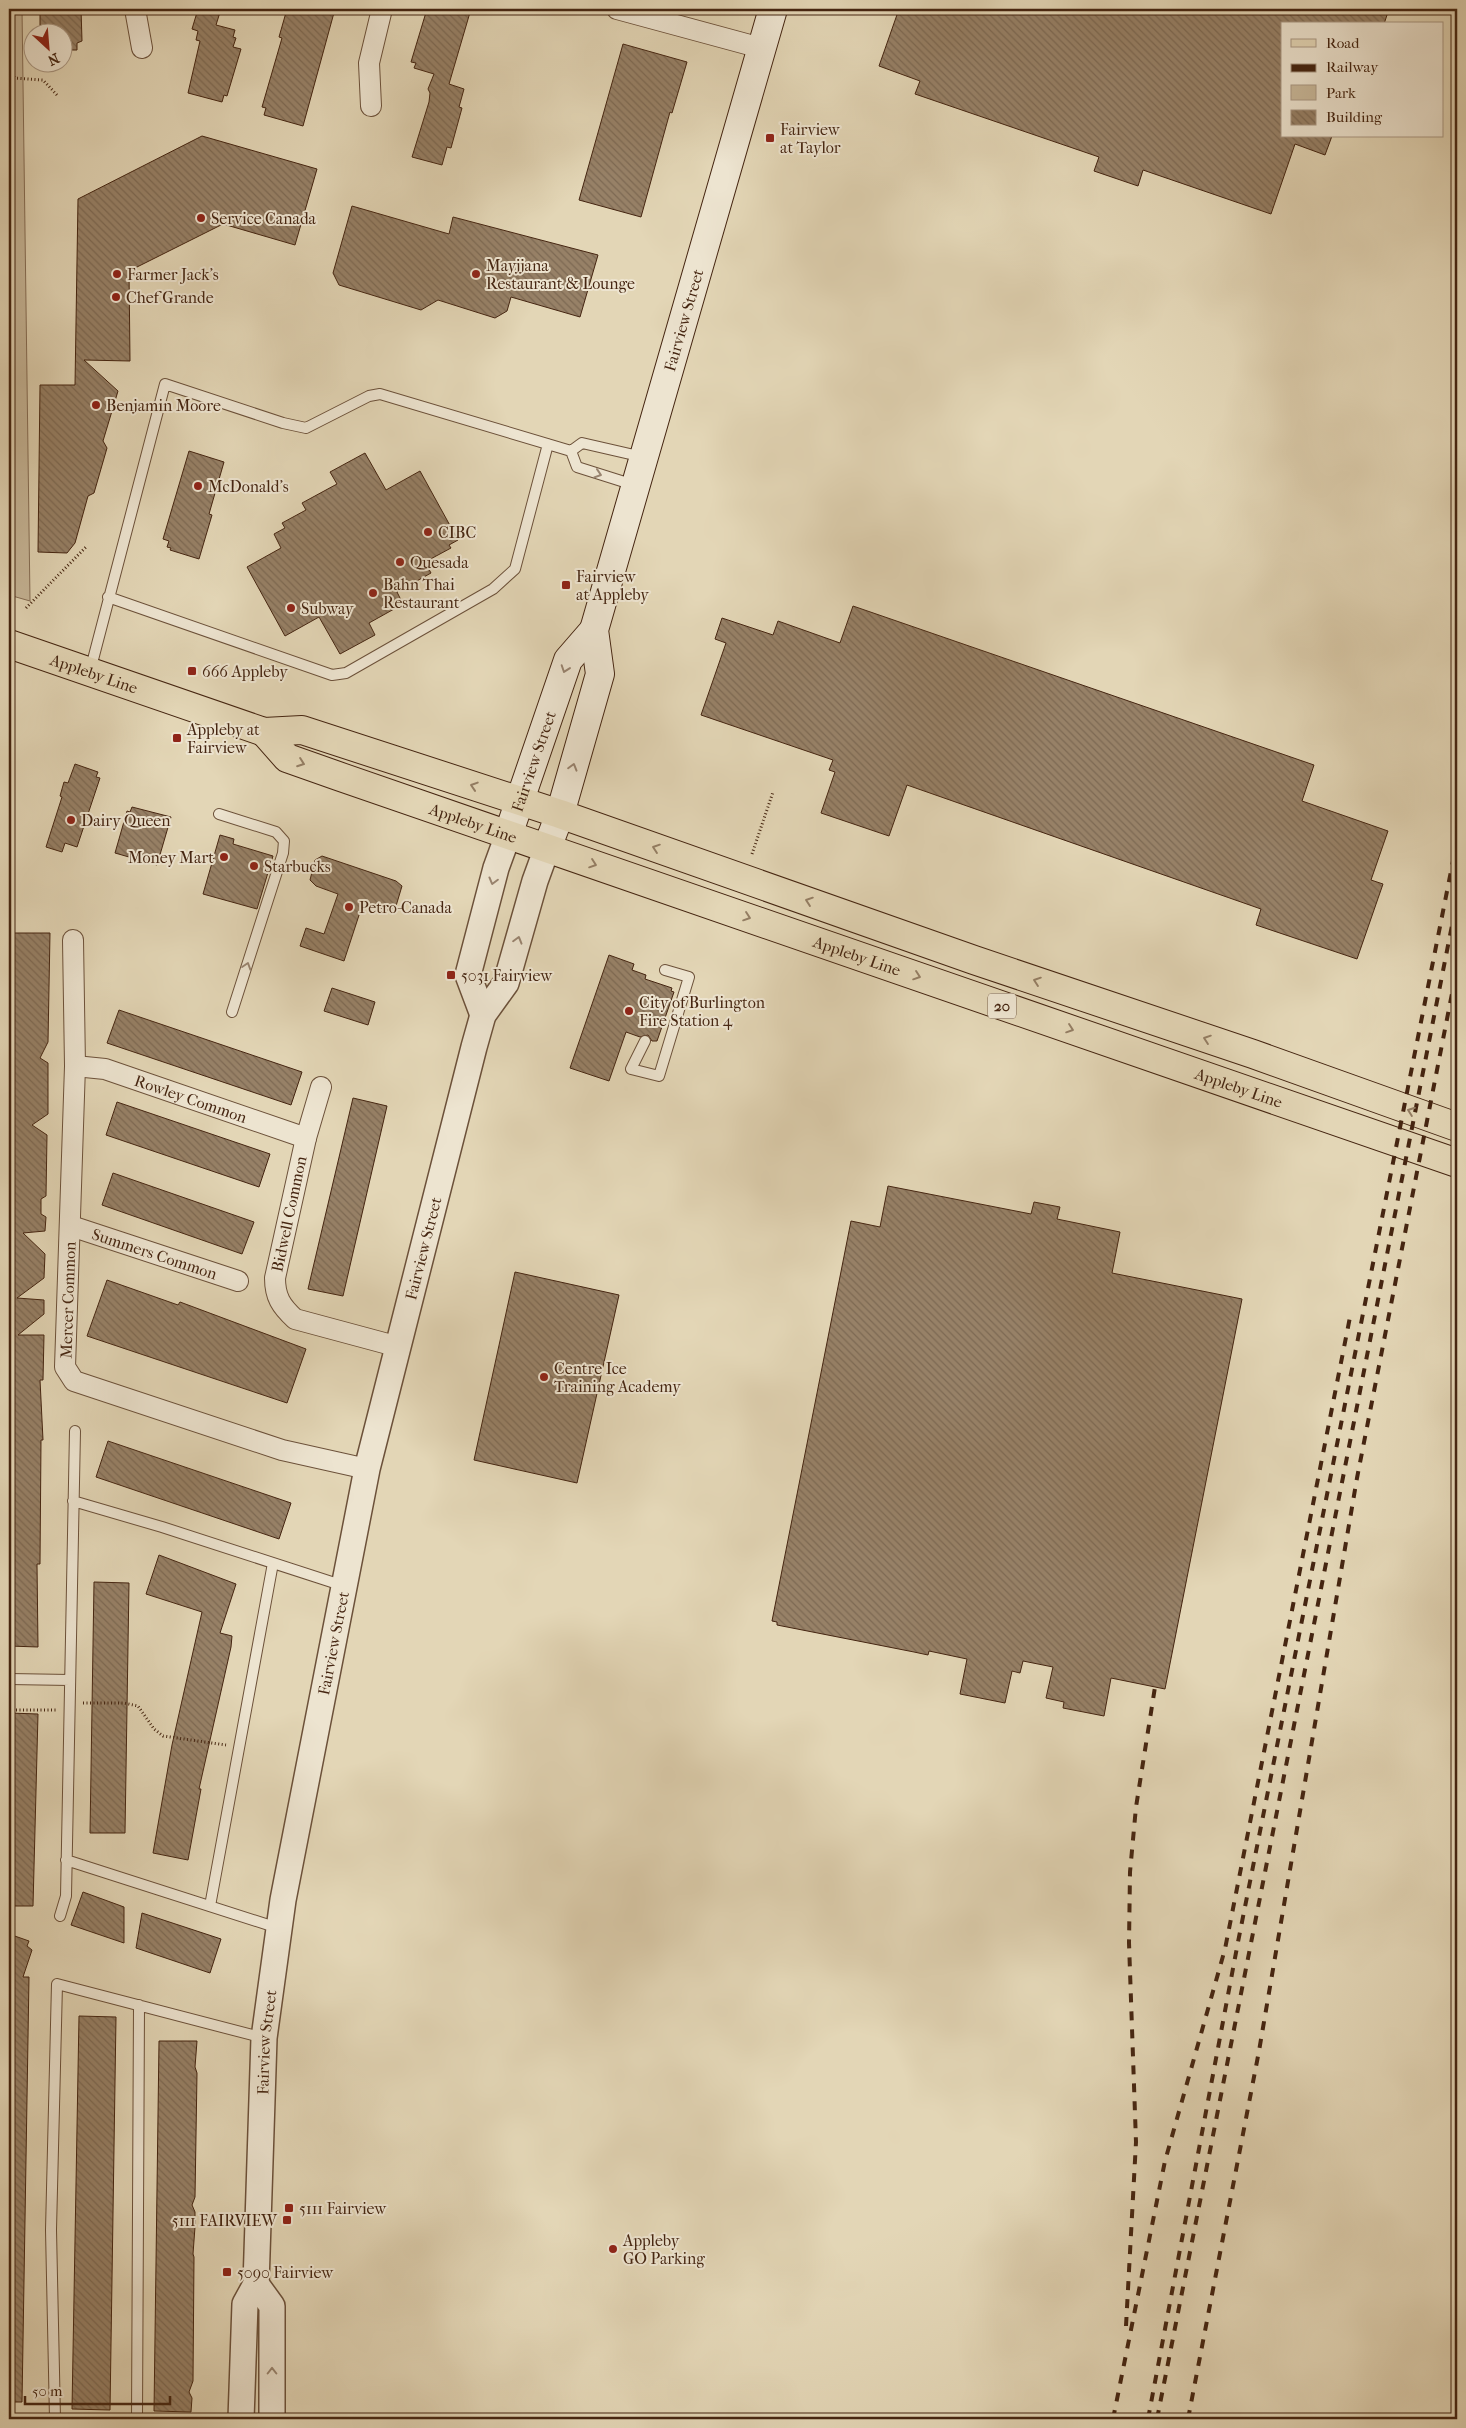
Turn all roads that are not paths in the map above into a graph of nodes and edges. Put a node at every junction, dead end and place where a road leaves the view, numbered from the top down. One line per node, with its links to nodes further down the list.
1 (135, 9): 5 (street)
2 (382, 9): 7 (street)
3 (617, 9): 6 (street)
4 (772, 9): 6 (main road, Fairview Street)
5 (142, 48)
6 (761, 48): 10 (main road, Fairview Street)
7 (371, 106)
8 (548, 444): 9 (lane); 12 (lane); 12 (lane)
9 (571, 452): 10 (lane); 11 (lane, one-way to 11)
10 (642, 458): 11 (main road, Fairview Street)
11 (635, 486): 13 (main road, Fairview Street)
12 (108, 597): 15 (lane)
13 (594, 630): 17 (main road, Fairview Street, one-way to 17); 19 (main road, Fairview Street, one-way to 13)
14 (9, 644): 15 (main road, Appleby Line)
15 (90, 672): 16 (main road, Appleby Line)
16 (264, 732): 17 (main road, Appleby Line, one-way to 16); 20 (main road, Appleby Line, one-way to 20)
17 (520, 801): 19 (main road, Appleby Line / 20); 20 (main road, Fairview Street)
18 (219, 814): 24 (lane, one-way to 18)
19 (560, 814): 21 (main road, Fairview Street); 29 (main road, Appleby Line / 20, one-way to 19)
20 (508, 834): 21 (main road, Appleby Line / 20); 25 (street, Fairview Street, one-way to 25)
21 (547, 848): 25 (street, Fairview Street, one-way to 21); 31 (main road, Appleby Line / 20, one-way to 31)
22 (73, 940): 27 (street, Mercer Common)
23 (665, 970): 26 (lane)
24 (232, 1012)
25 (483, 1015): 34 (street, Fairview Street)
26 (645, 1041)
27 (75, 1066): 30 (street, Rowley Common); 32 (street, Mercer Common)
28 (321, 1086): 30 (street, Bidwell Common)
29 (1457, 1128)
30 (306, 1138): 34 (street, Bidwell Common)
31 (1457, 1163)
32 (71, 1226): 33 (street, Summers Common); 36 (street, Mercer Common)
33 (238, 1281)
34 (399, 1347): 36 (street, Fairview Street)
35 (74, 1431): 37 (lane)
36 (367, 1469): 39 (street, Fairview Street)
37 (73, 1502): 38 (lane); 41 (lane)
38 (273, 1563): 39 (lane); 43 (lane)
39 (344, 1586): 45 (street, Fairview Street)
40 (9, 1679): 41 (lane)
41 (70, 1680): 42 (lane)
42 (66, 1860): 43 (lane); 44 (lane)
43 (210, 1906): 45 (lane)
44 (60, 1916)
45 (279, 1928): 47 (street, Fairview Street)
46 (139, 2005): 47 (lane); 49 (lane); 50 (lane)
47 (264, 2038): 48 (street, Fairview Street)
48 (256, 2284): 51 (street, Fairview Street); 52 (street, one-way to 48)
49 (55, 2419)
50 (137, 2419)
51 (241, 2419)
52 (272, 2419)

